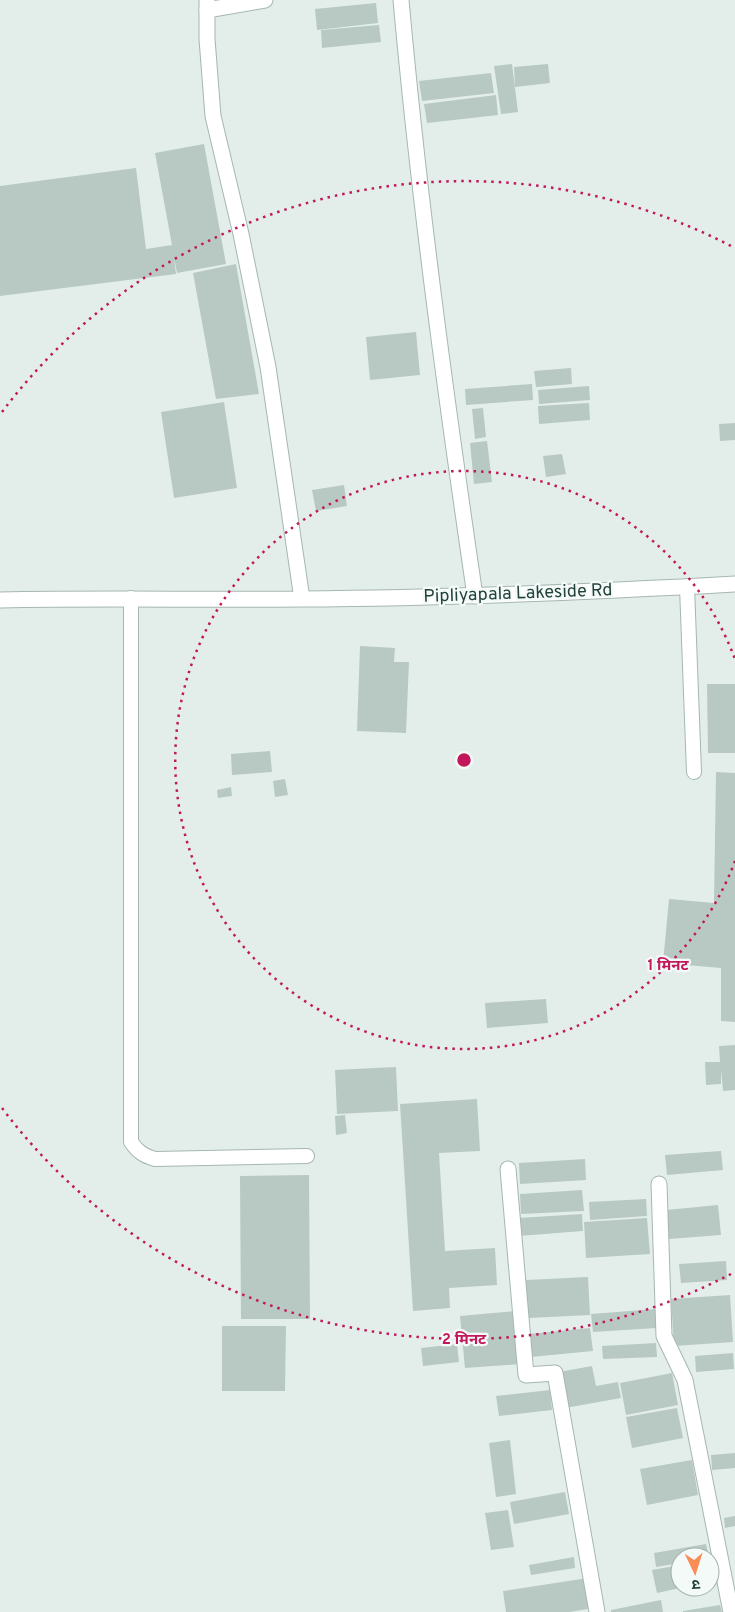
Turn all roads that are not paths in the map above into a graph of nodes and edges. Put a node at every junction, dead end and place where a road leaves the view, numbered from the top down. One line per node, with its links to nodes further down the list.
1 (266, 0): 3 (street)
2 (401, 0): 6 (street)
3 (207, 5): 8 (street)
4 (735, 584): 5 (street, Pipliyapala Lakeside Rd)
5 (687, 587): 6 (street, Pipliyapala Lakeside Rd); 10 (lane)
6 (475, 596): 8 (street, Pipliyapala Lakeside Rd)
7 (131, 598): 8 (street, Pipliyapala Lakeside Rd); 9 (street, Pipliyapala Lakeside Rd); 11 (lane)
8 (302, 599)
9 (0, 600)
10 (694, 772)
11 (307, 1156)
12 (508, 1169): 14 (street)
13 (659, 1184): 15 (street)
14 (597, 1612)
15 (731, 1612)

